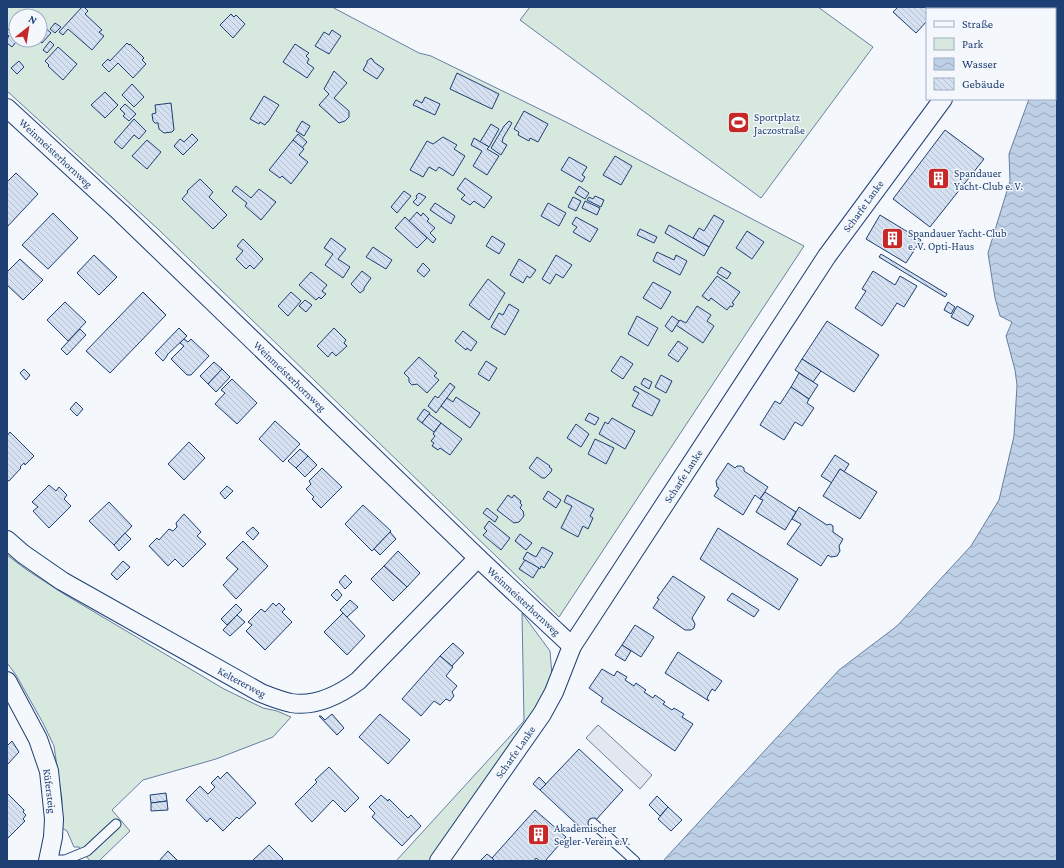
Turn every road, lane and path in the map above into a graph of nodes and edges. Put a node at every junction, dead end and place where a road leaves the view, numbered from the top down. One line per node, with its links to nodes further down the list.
1 (942, 100): 5 (street, Scharfe Lanke)
2 (7, 108): 4 (street, Weinmeisterhornweg)
3 (7, 540): 4 (street, Keltererweg)
4 (478, 558): 5 (street, Weinmeisterhornweg)
5 (572, 646): 10 (street, Scharfe Lanke)
6 (7, 681): 9 (street, Küfersteig)
7 (593, 823): 11 (lane)
8 (116, 824): 9 (lane)
9 (48, 861)
10 (439, 861)
11 (635, 861)

